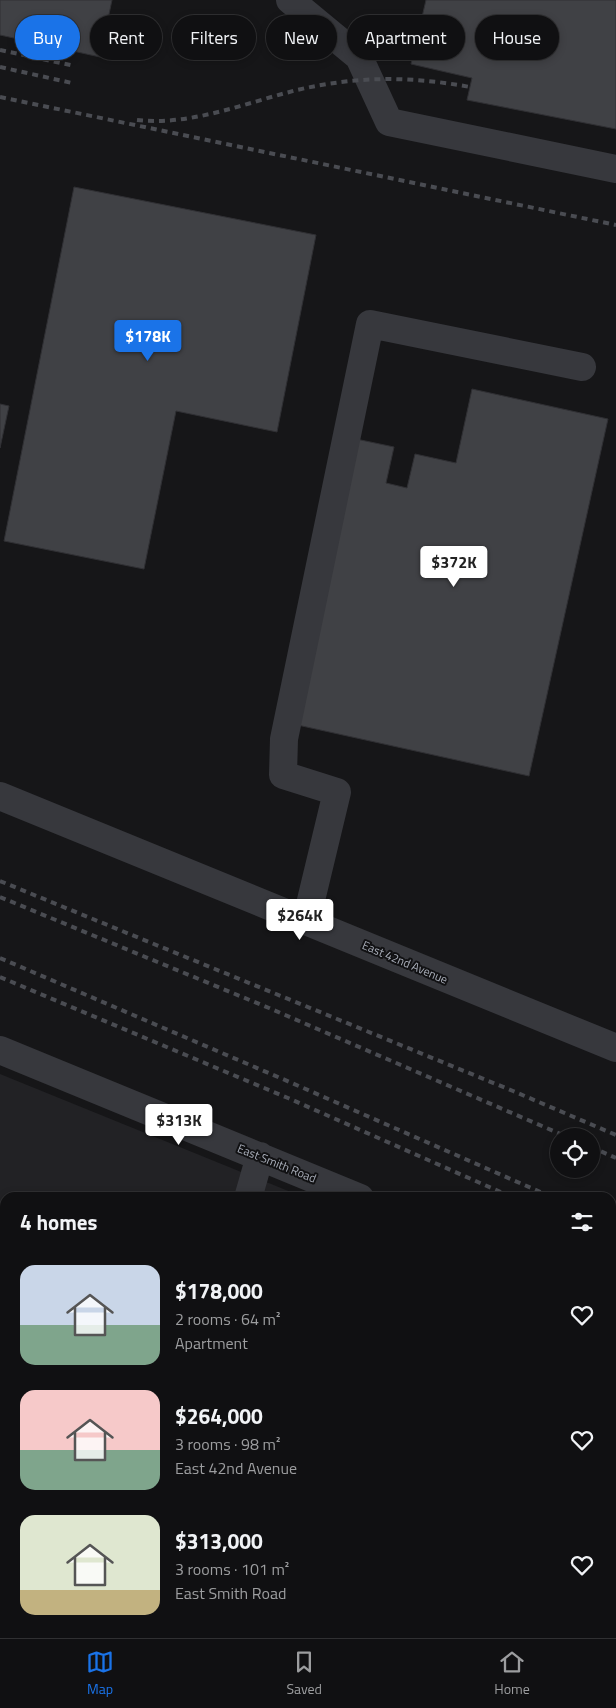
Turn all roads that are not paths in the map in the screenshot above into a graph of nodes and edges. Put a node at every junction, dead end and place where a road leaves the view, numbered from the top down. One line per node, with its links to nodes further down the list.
1 (290, 0): 2 (street)
2 (616, 168)
3 (582, 367): 5 (street)
4 (0, 796): 5 (street, East 42nd Avenue)
5 (306, 921): 6 (street, East 42nd Avenue)
6 (616, 1048)
7 (0, 1050): 8 (street, East Smith Road)
8 (260, 1156): 9 (street); 10 (street, East Smith Road)
9 (250, 1192)
10 (346, 1192)

